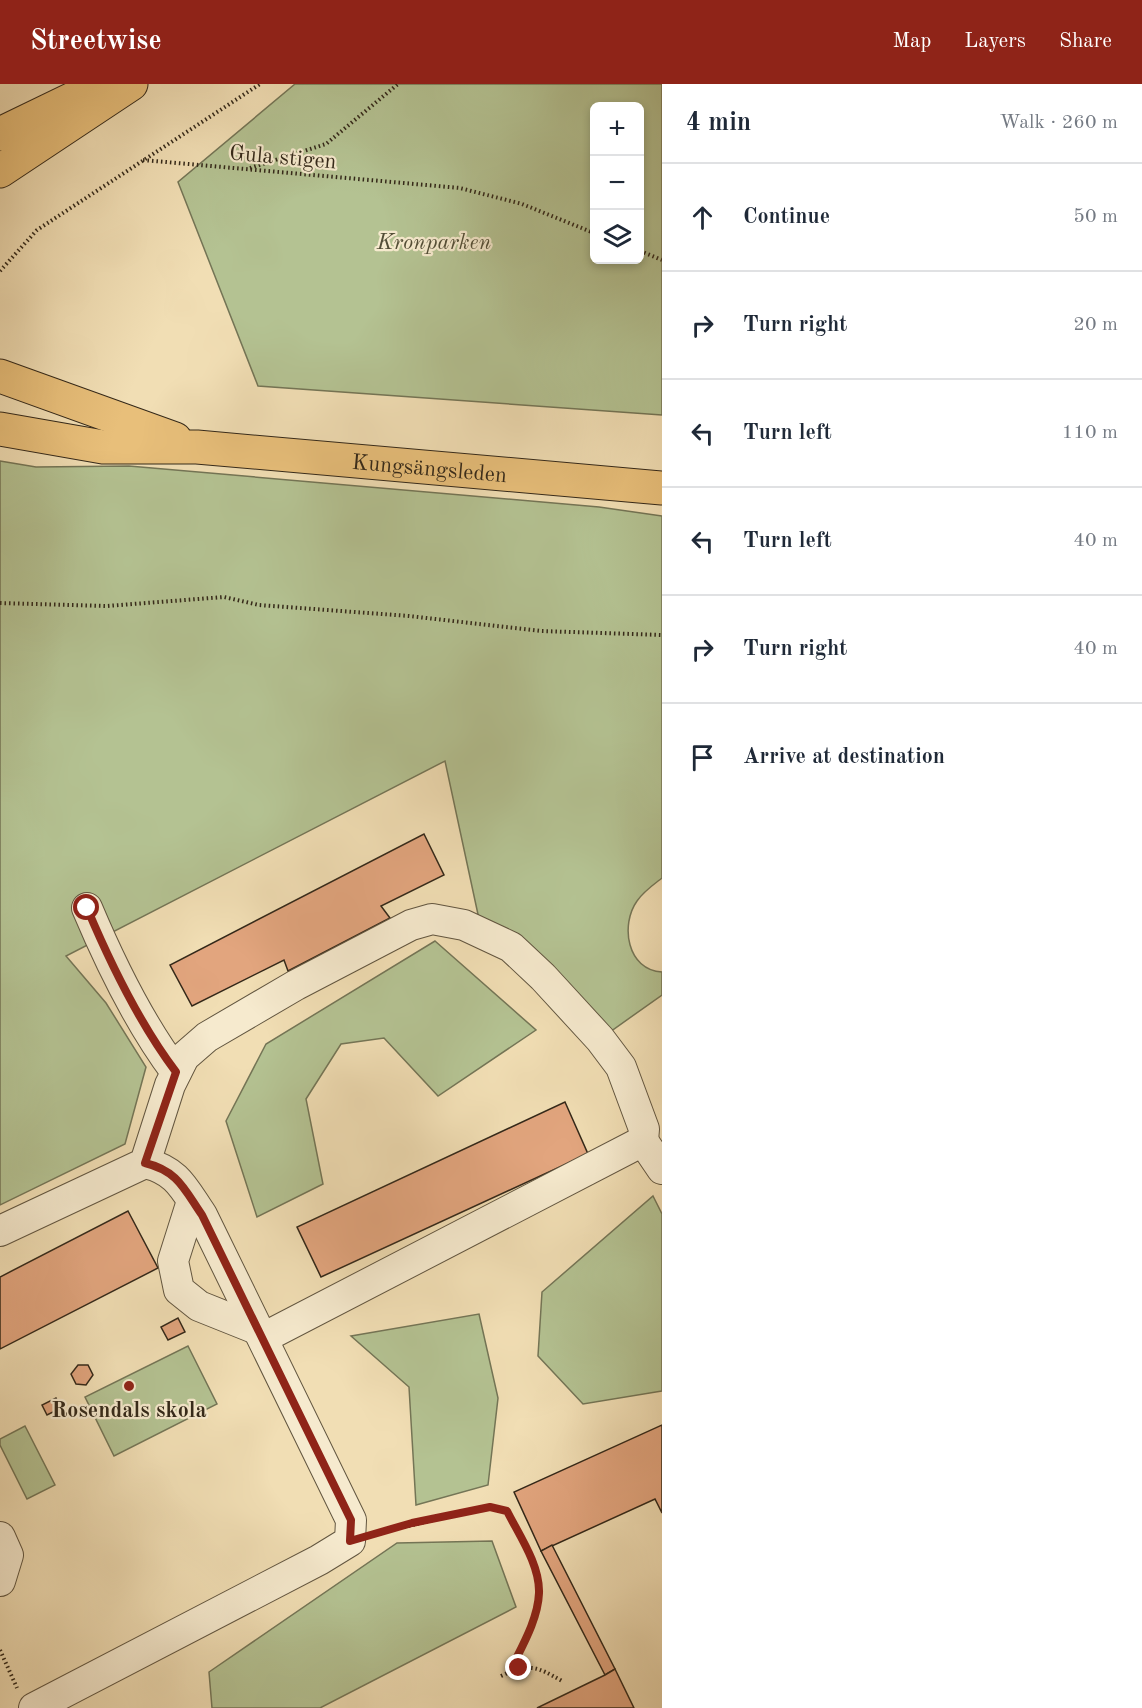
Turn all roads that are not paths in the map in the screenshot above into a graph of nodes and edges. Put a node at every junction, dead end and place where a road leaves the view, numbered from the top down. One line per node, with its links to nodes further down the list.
1 (103, 84): 3 (main road)
2 (131, 84): 4 (main road)
3 (0, 134)
4 (0, 171)
5 (0, 376): 7 (main road, Kungsängsleden)
6 (0, 429): 7 (main road, Kungsängsleden)
7 (197, 447): 8 (main road, Kungsängsleden)
8 (662, 488)
9 (87, 908): 10 (lane)
10 (176, 1072): 11 (lane); 12 (lane)
11 (650, 1129): 13 (lane); 16 (lane)
12 (145, 1163): 14 (lane); 15 (lane)
13 (662, 1169)
14 (192, 1201): 16 (lane); 16 (lane)
15 (0, 1231)
16 (261, 1334): 19 (lane)
17 (0, 1537): 18 (lane)
18 (0, 1581)
19 (28, 1702)

